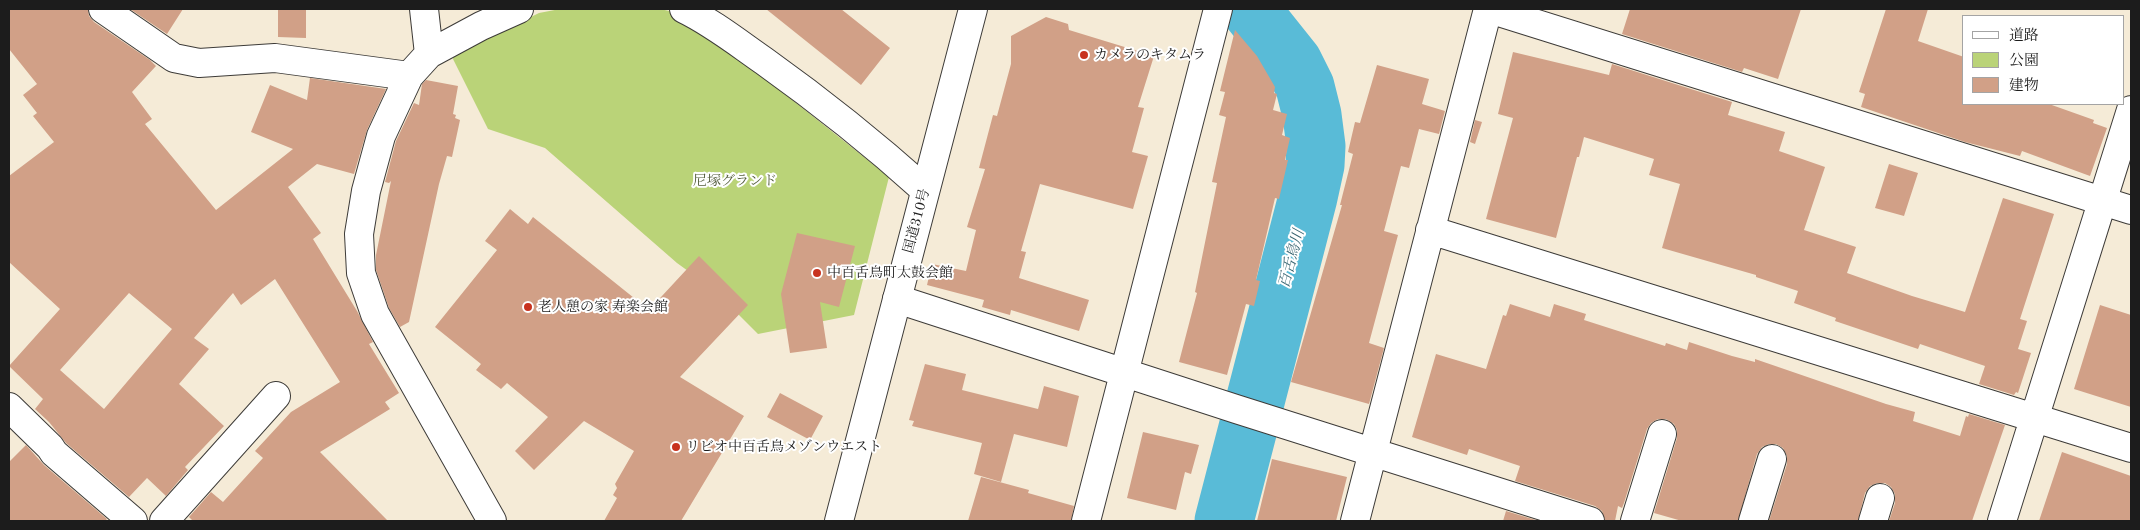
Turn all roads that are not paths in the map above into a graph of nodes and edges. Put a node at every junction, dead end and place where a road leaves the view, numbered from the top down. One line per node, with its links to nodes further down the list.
1 (103, 9): 9 (main road)
2 (424, 9): 8 (main road)
3 (519, 9): 8 (main road)
4 (684, 9): 11 (main road)
5 (973, 9): 11 (main road, 国道310号)
6 (1218, 9): 16 (main road)
7 (1489, 9): 12 (main road); 14 (main road)
8 (429, 54): 9 (main road)
9 (409, 76): 26 (main road)
10 (2131, 110): 12 (main road)
11 (925, 190): 15 (main road, 国道310号)
12 (2103, 202): 13 (main road); 19 (main road)
13 (2131, 210)
14 (1430, 230): 19 (main road); 22 (main road)
15 (897, 298): 16 (main road); 27 (main road, 国道310号)
16 (1125, 373): 22 (main road); 28 (main road)
17 (276, 396): 25 (main road)
18 (9, 408): 24 (main road)
19 (2034, 416): 21 (main road); 33 (main road)
20 (1662, 434): 31 (main road)
21 (2131, 448)
22 (1372, 453): 29 (main road); 30 (main road)
23 (1772, 459): 32 (main road)
24 (133, 521)
25 (164, 521)
26 (492, 521)
27 (839, 521)
28 (1086, 521)
29 (1355, 521)
30 (1590, 521)
31 (1635, 521)
32 (1753, 521)
33 (2002, 521)

